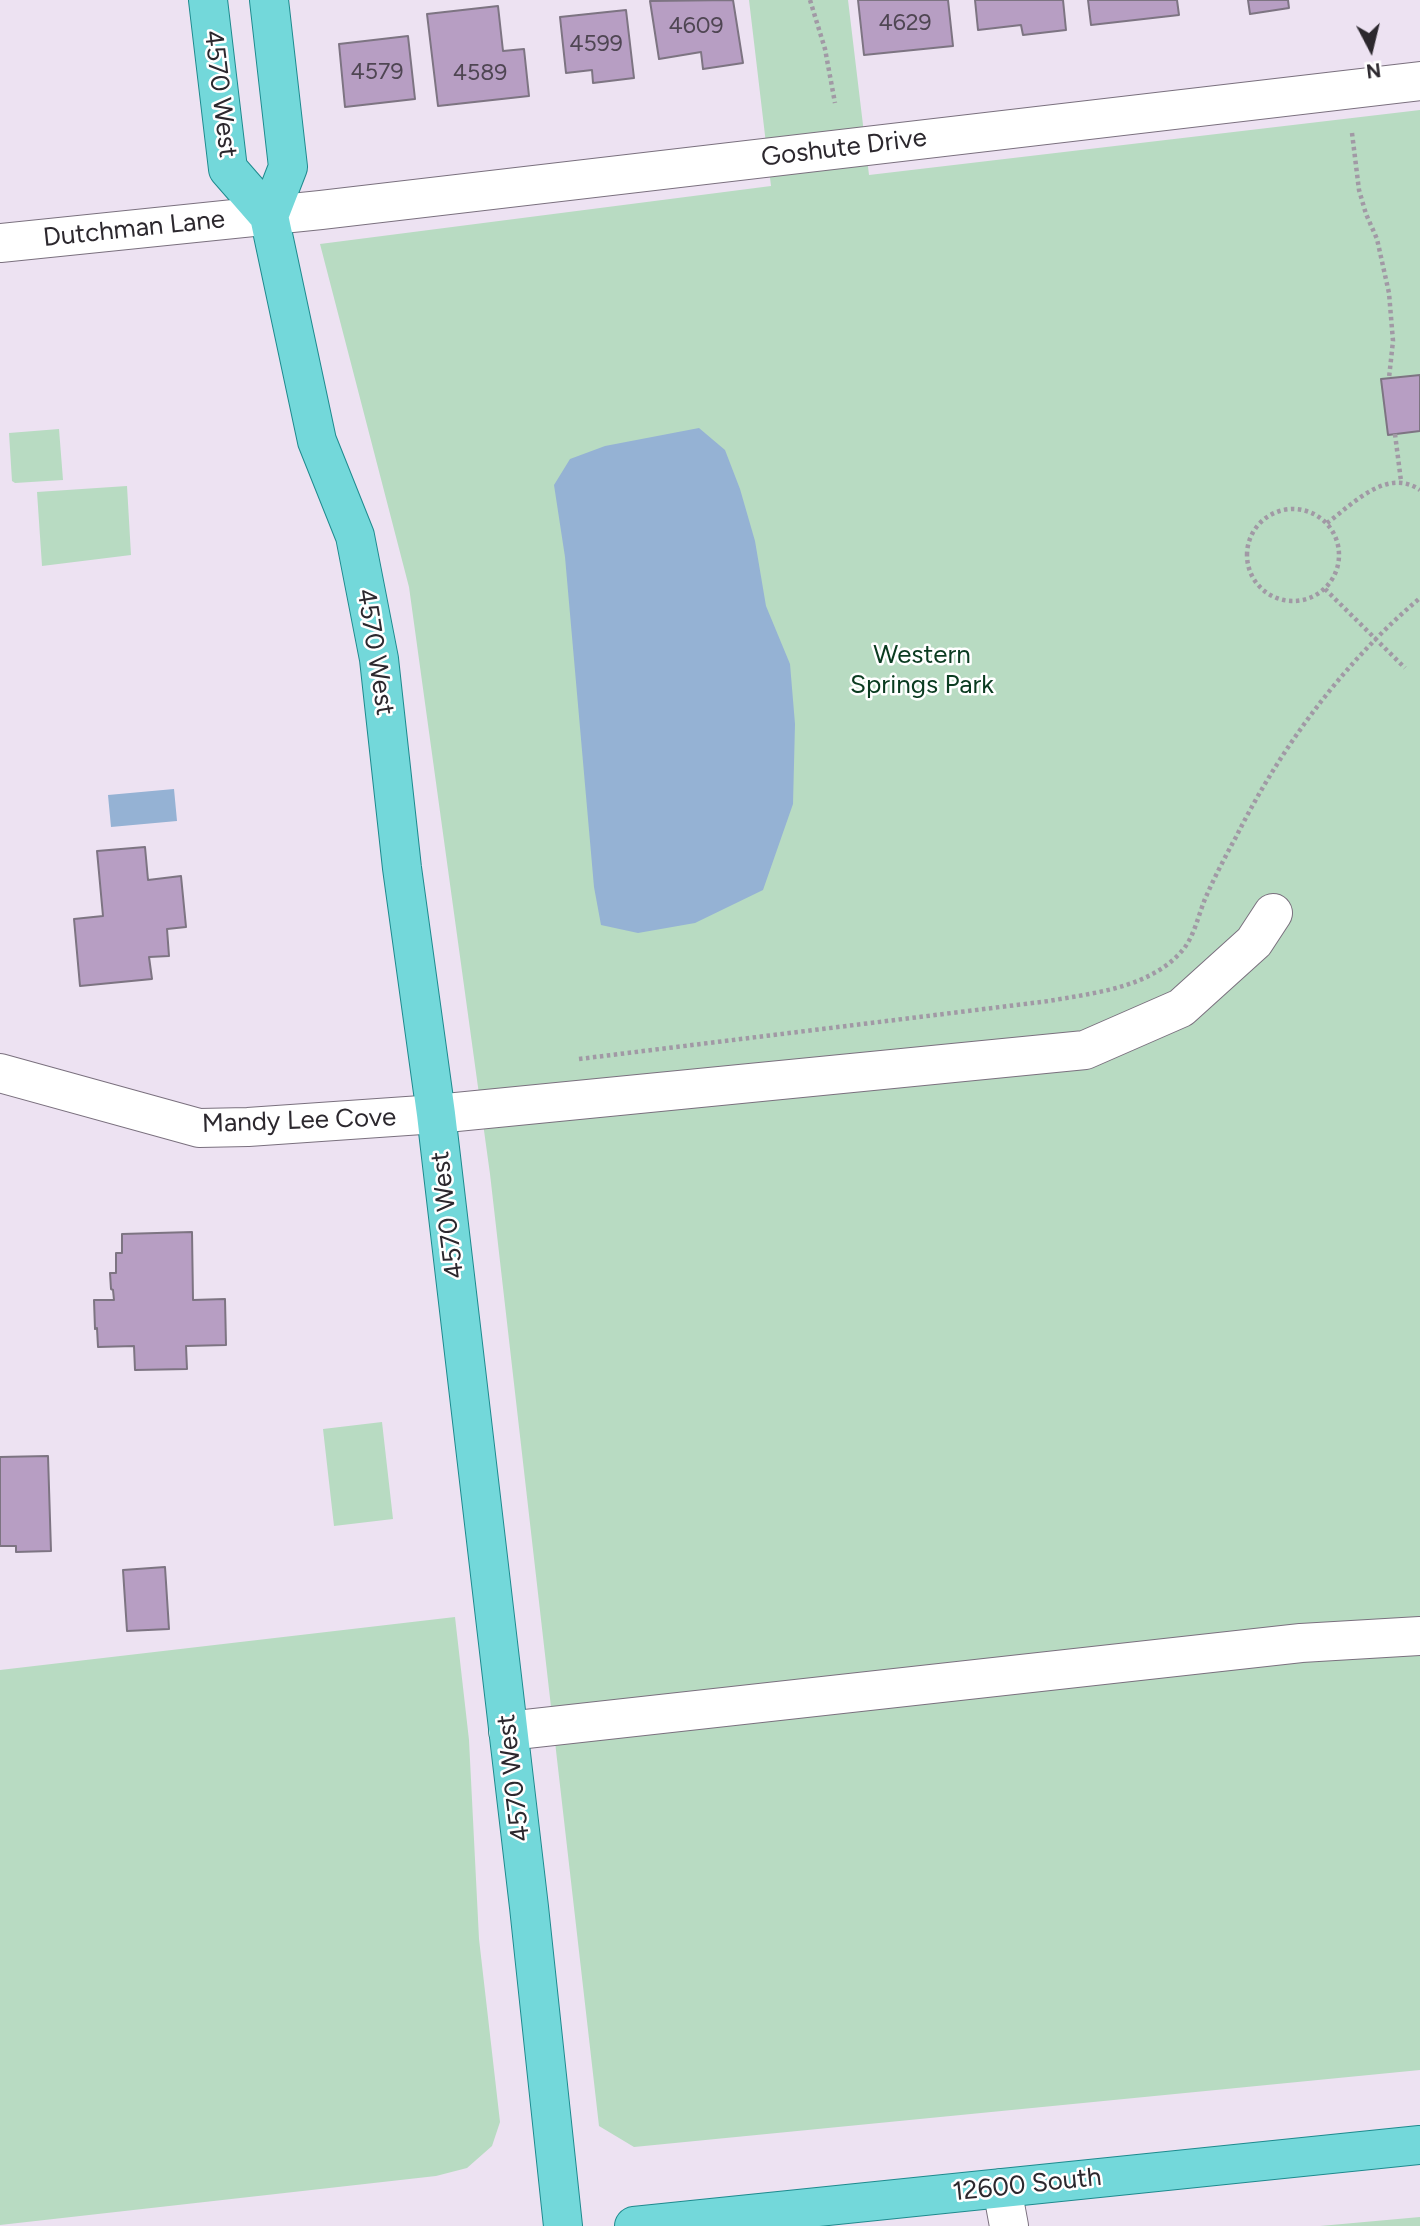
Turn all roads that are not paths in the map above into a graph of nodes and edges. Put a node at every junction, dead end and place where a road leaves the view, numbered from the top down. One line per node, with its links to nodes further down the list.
1 (208, 0): 4 (main road, 4570 West)
2 (269, 0): 4 (main road)
3 (1420, 81): 4 (street, Goshute Drive)
4 (269, 216): 5 (street, Dutchman Lane); 8 (main road, 4570 West)
5 (0, 243)
6 (1273, 913): 8 (street, Mandy Lee Cove)
7 (0, 1073): 8 (street, Mandy Lee Cove)
8 (436, 1114): 10 (main road, 4570 West)
9 (1420, 1636): 10 (street)
10 (508, 1731): 13 (main road, 4570 West)
11 (1420, 2145): 12 (main road, 12600 South)
12 (1002, 2188): 14 (main road, 12600 South); 15 (street)
13 (563, 2226)
14 (635, 2226)
15 (1009, 2226)

